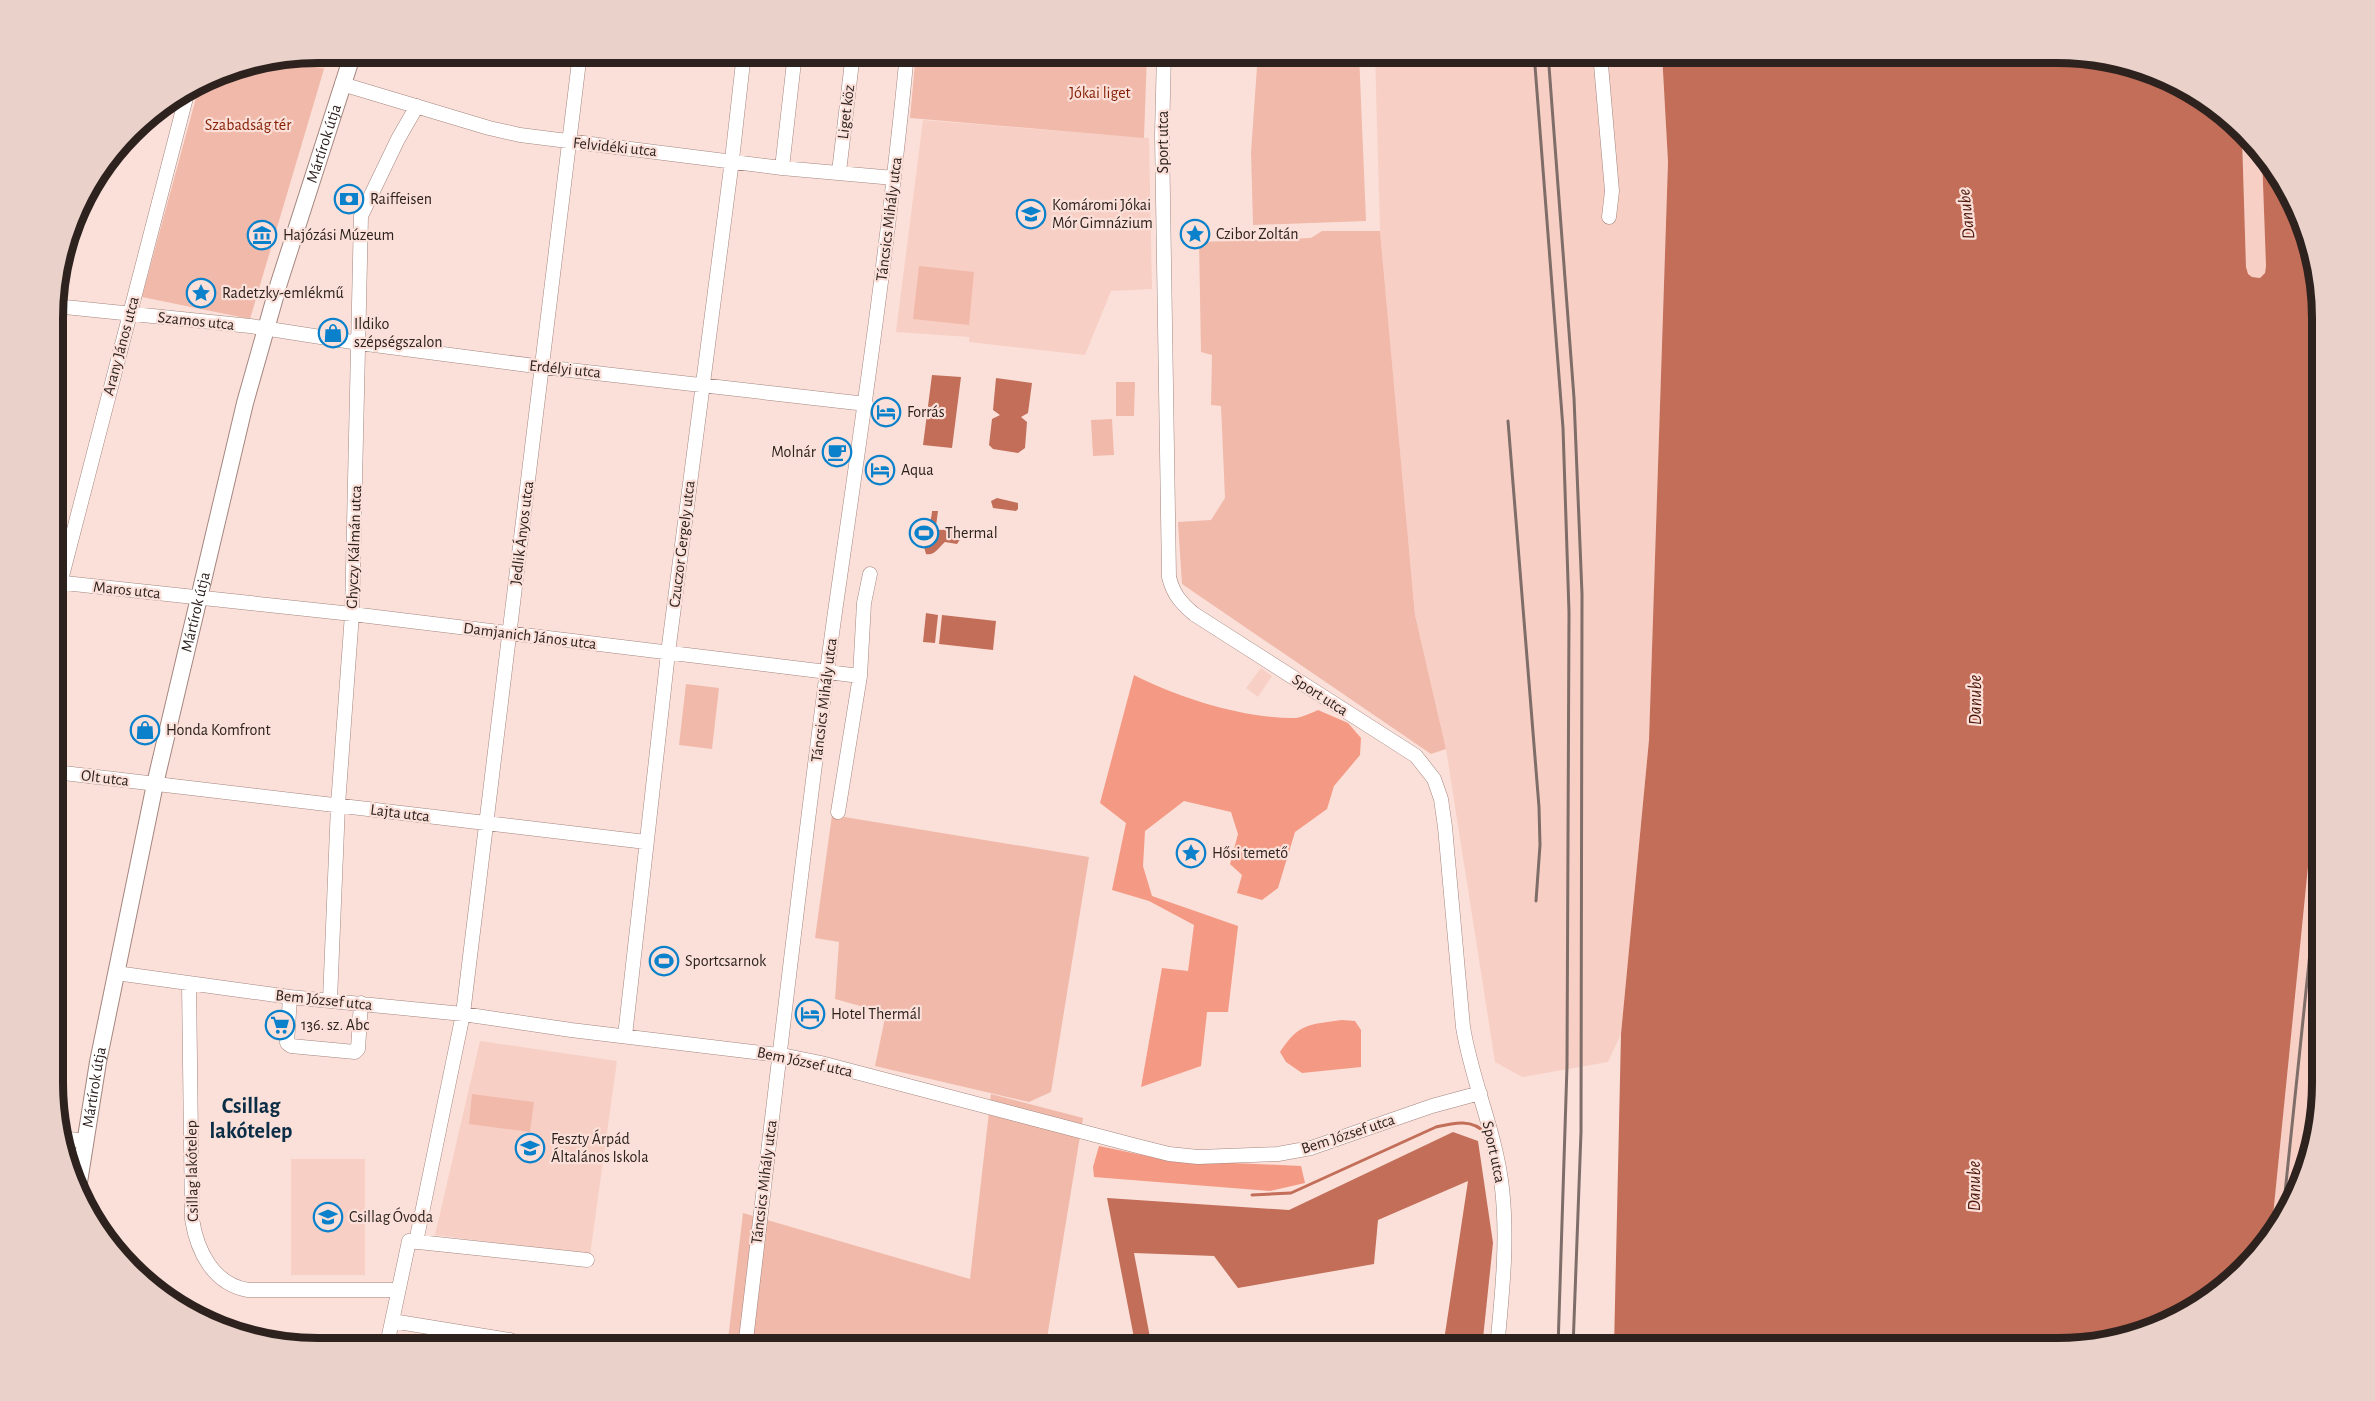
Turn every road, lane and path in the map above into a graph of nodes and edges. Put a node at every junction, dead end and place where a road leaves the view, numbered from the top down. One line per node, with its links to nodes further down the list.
1 (349, 63): 9 (main road, Mártírok útja)
2 (579, 63): 12 (street, Jedlik Ányos utca)
3 (743, 63): 13 (street, Czuczor Gergely utca)
4 (794, 63): 14 (street)
5 (852, 63): 15 (street, Liget köz)
6 (906, 63): 16 (street, Táncsics Mihály utca)
7 (1164, 63): 48 (street, Sport utca)
8 (1601, 63): 17 (street)
9 (342, 84): 11 (street, Felvidéki utca); 20 (main road, Mártírok útja)
10 (185, 100): 19 (street, Arany János utca)
11 (417, 106): 12 (street, Felvidéki utca); 21 (street, Ghyczy Kálmán utca)
12 (571, 142): 13 (street, Felvidéki utca); 22 (street, Jedlik Ányos utca)
13 (732, 160): 14 (street, Felvidéki utca); 23 (street, Czuczor Gergely utca)
14 (782, 168): 15 (street, Felvidéki utca)
15 (838, 172): 16 (street, Felvidéki utca)
16 (894, 178): 24 (street, Táncsics Mihály utca)
17 (1609, 217)
18 (64, 307): 19 (street, Szamos utca)
19 (129, 314): 20 (street, Szamos utca); 25 (street, Arany János utca)
20 (265, 329): 21 (street, Erdélyi utca); 28 (main road, Mártírok útja)
21 (359, 343): 22 (street, Erdélyi utca); 29 (street, Ghyczy Kálmán utca)
22 (543, 367): 23 (street, Erdélyi utca); 30 (street, Jedlik Ányos utca)
23 (702, 384): 24 (street, Erdélyi utca); 31 (street, Czuczor Gergely utca)
24 (866, 404): 32 (street, Táncsics Mihály utca)
25 (63, 561)
26 (870, 574): 33 (street)
27 (63, 584): 28 (street, Maros utca)
28 (199, 597): 29 (street, Damjanich János utca); 35 (main road, Mártírok útja)
29 (352, 614): 30 (street, Damjanich János utca); 36 (street, Ghyczy Kálmán utca)
30 (510, 634): 31 (street, Damjanich János utca); 38 (street, Jedlik Ányos utca)
31 (668, 653): 32 (street, Damjanich János utca); 39 (street, Czuczor Gergely utca)
32 (828, 672): 33 (street, Damjanich János utca); 47 (street, Táncsics Mihály utca)
33 (860, 676): 37 (street)
34 (63, 773): 35 (street, Olt utca)
35 (155, 784): 36 (street, Lajta utca); 40 (main road, Mártírok útja)
36 (338, 805): 38 (street, Lajta utca); 43 (street, Ghyczy Kálmán utca)
37 (838, 812)
38 (486, 823): 39 (street, Lajta utca); 45 (street, Jedlik Ányos utca)
39 (646, 842): 46 (street, Czuczor Gergely utca)
40 (116, 973): 41 (street, Bem József utca); 50 (main road, Mártírok útja)
41 (189, 983): 42 (street, Bem József utca); 54 (street, Csillag lakótelep)
42 (290, 997): 43 (street, Bem József utca); 44 (street)
43 (330, 1000): 44 (street, Bem József utca)
44 (361, 1003): 45 (street, Bem József utca)
45 (463, 1014): 46 (street, Bem József utca); 52 (street)
46 (625, 1036): 47 (street, Bem József utca)
47 (780, 1055): 48 (street, Bem József utca); 58 (street, Táncsics Mihály utca)
48 (1480, 1093): 59 (street, Sport utca)
49 (70, 1139): 50 (street)
50 (84, 1141): 51 (main road, Mártírok útja)
51 (80, 1174)
52 (416, 1242): 53 (street); 54 (street)
53 (587, 1260)
54 (398, 1290): 55 (street)
55 (392, 1322): 56 (street); 57 (street)
56 (388, 1338)
57 (497, 1338)
58 (745, 1338)
59 (1498, 1338)

